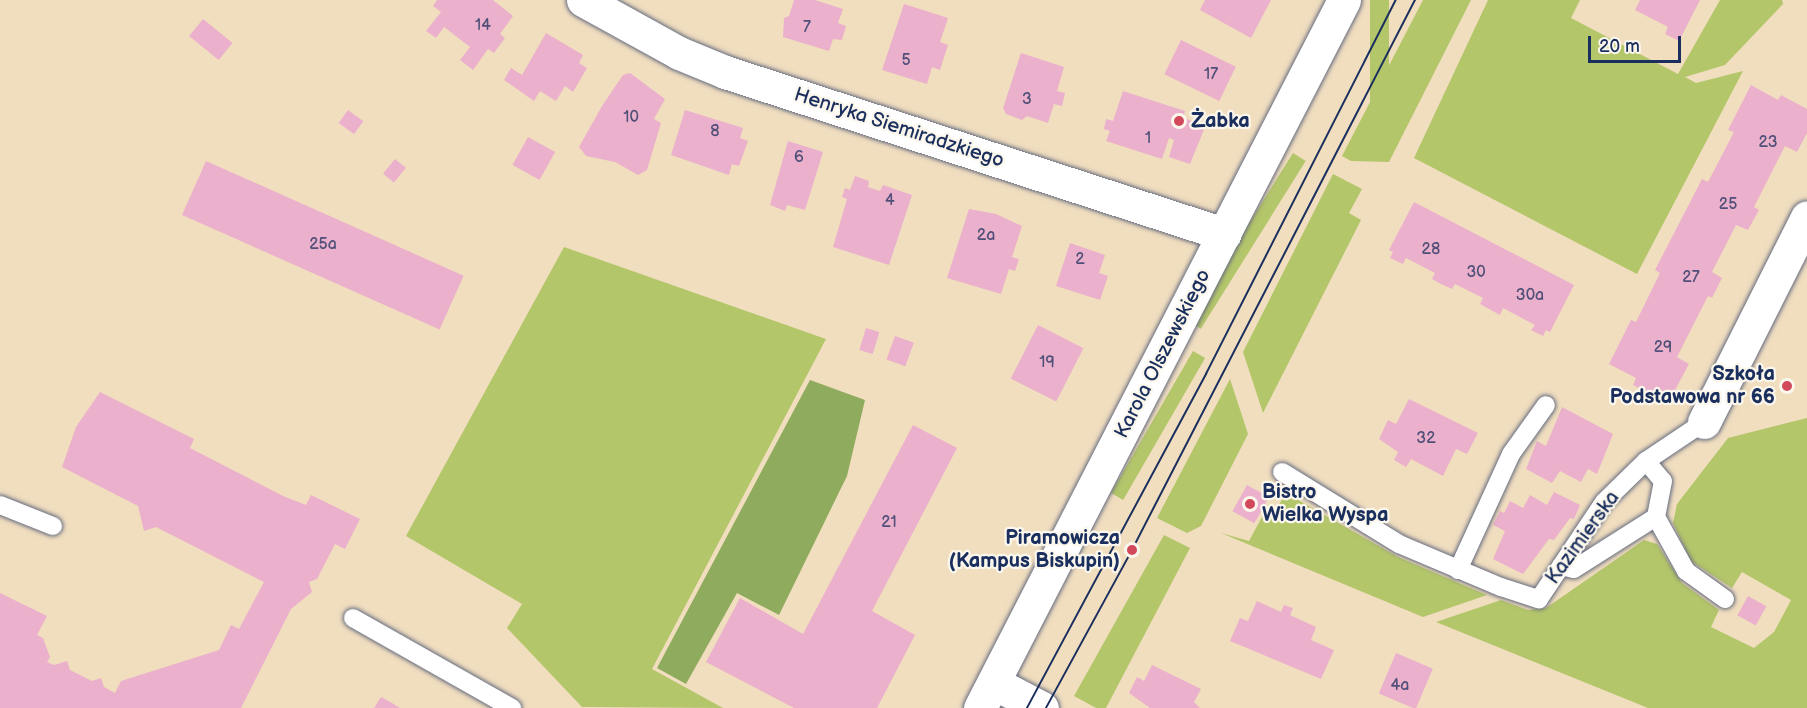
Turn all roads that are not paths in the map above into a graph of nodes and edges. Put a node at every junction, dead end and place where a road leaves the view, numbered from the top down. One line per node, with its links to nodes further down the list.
1 (583, 0): 4 (street, Henryka Siemiradzkiego)
2 (1344, 0): 4 (street, Karola Olszewskiego)
3 (1807, 217): 6 (street, Kazimierska)
4 (1224, 234): 16 (street, Karola Olszewskiego)
5 (1546, 405): 13 (lane)
6 (1704, 422): 7 (lane, Kazimierska)
7 (1646, 461): 10 (lane); 12 (lane, Kazimierska)
8 (1282, 472): 13 (lane)
9 (0, 505): 11 (lane)
10 (1656, 517): 12 (lane); 14 (lane)
11 (53, 526)
12 (1561, 566): 13 (lane, Kazimierska)
13 (1458, 570)
14 (1725, 599)
15 (353, 618): 17 (lane)
16 (987, 695): 18 (street)
17 (512, 708)
18 (1042, 708)

